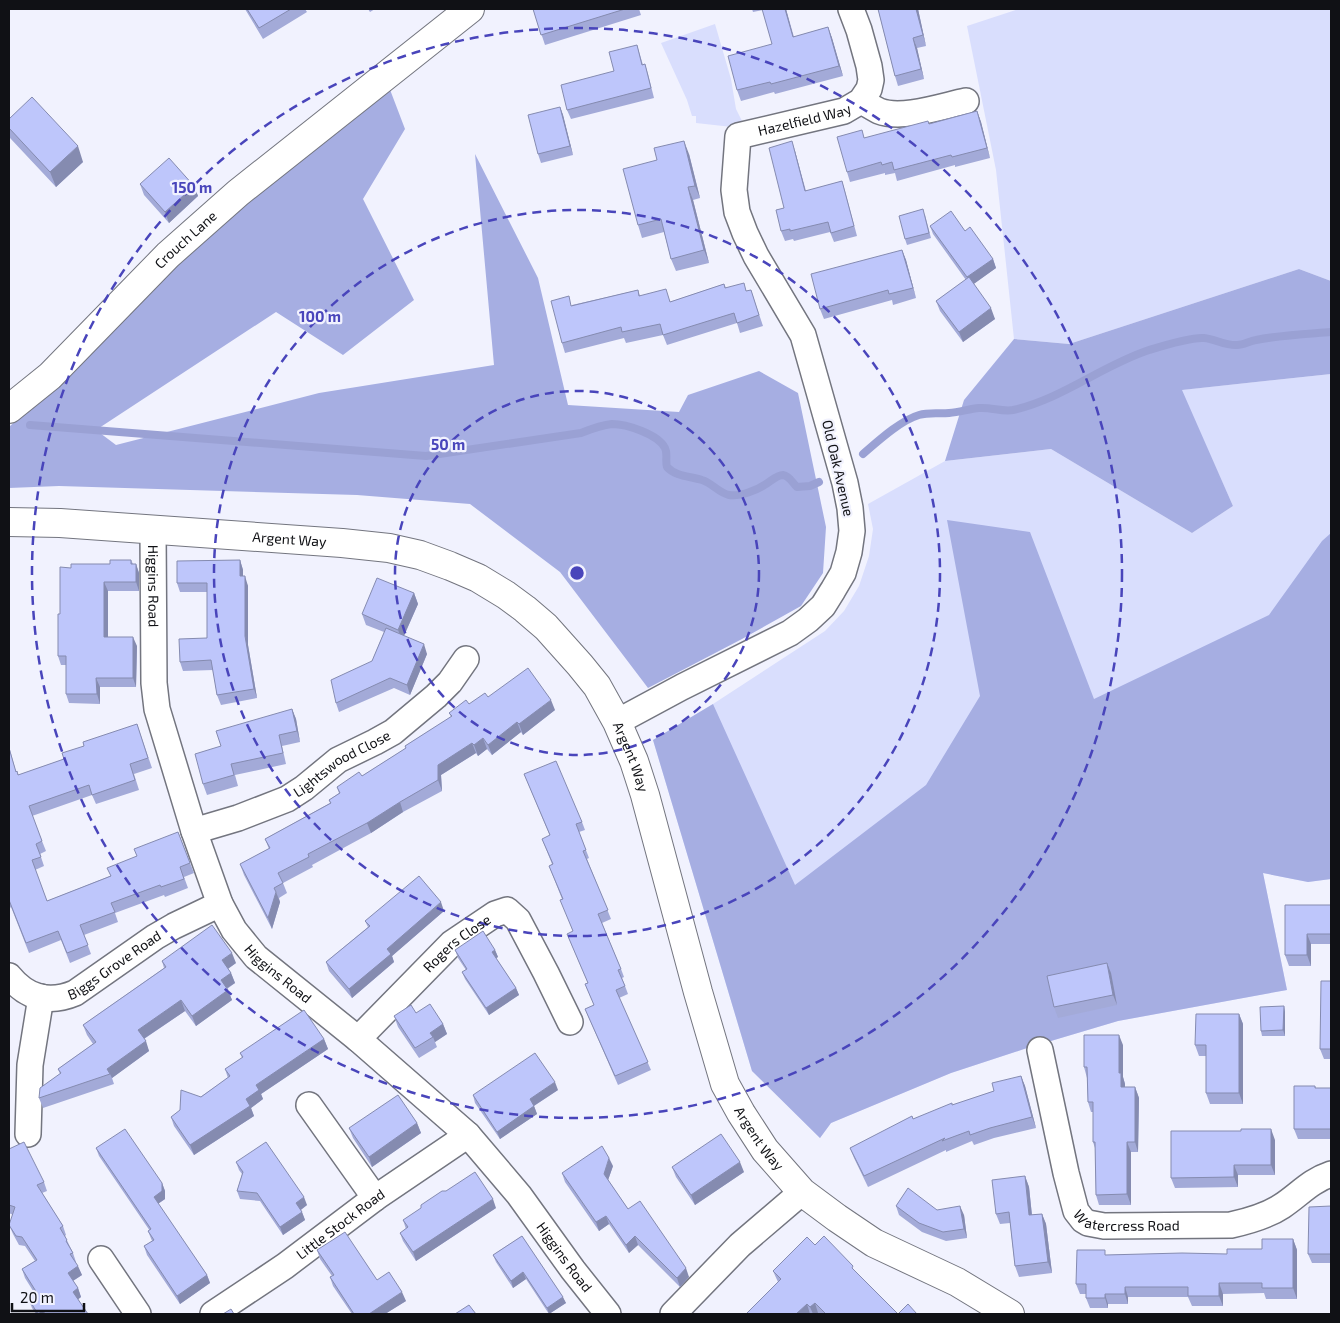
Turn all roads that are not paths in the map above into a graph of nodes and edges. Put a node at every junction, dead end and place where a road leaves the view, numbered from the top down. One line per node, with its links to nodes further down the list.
1 (470, 9): 6 (street, Crouch Lane)
2 (851, 9): 4 (street, Hazelfield Way)
3 (966, 100): 4 (street)
4 (861, 101): 5 (street, Hazelfield Way)
5 (738, 136): 10 (street, Old Oak Avenue)
6 (9, 409)
7 (9, 522): 8 (street, Argent Way)
8 (153, 530): 10 (street, Argent Way); 11 (street, Higgins Road)
9 (466, 659): 11 (street, Lightswood Close)
10 (617, 722): 22 (street, Argent Way)
11 (194, 831): 12 (street, Higgins Road)
12 (220, 904): 14 (street, Biggs Grove Road); 16 (street, Higgins Road)
13 (9, 976): 14 (street, Biggs Grove Road)
14 (41, 997): 19 (street)
15 (570, 1022): 16 (street, Rogers Close)
16 (358, 1039): 20 (street, Higgins Road)
17 (1040, 1050): 21 (street, Watercress Road)
18 (309, 1105): 23 (street)
19 (28, 1134)
20 (468, 1135): 23 (street, Little Stock Road); 28 (street, Higgins Road)
21 (1331, 1174)
22 (802, 1192): 25 (street); 29 (street, Argent Way)
23 (375, 1198): 27 (street, Little Stock Road)
24 (101, 1259): 26 (street)
25 (677, 1313)
26 (138, 1314)
27 (214, 1314)
28 (608, 1314)
29 (1010, 1314)

